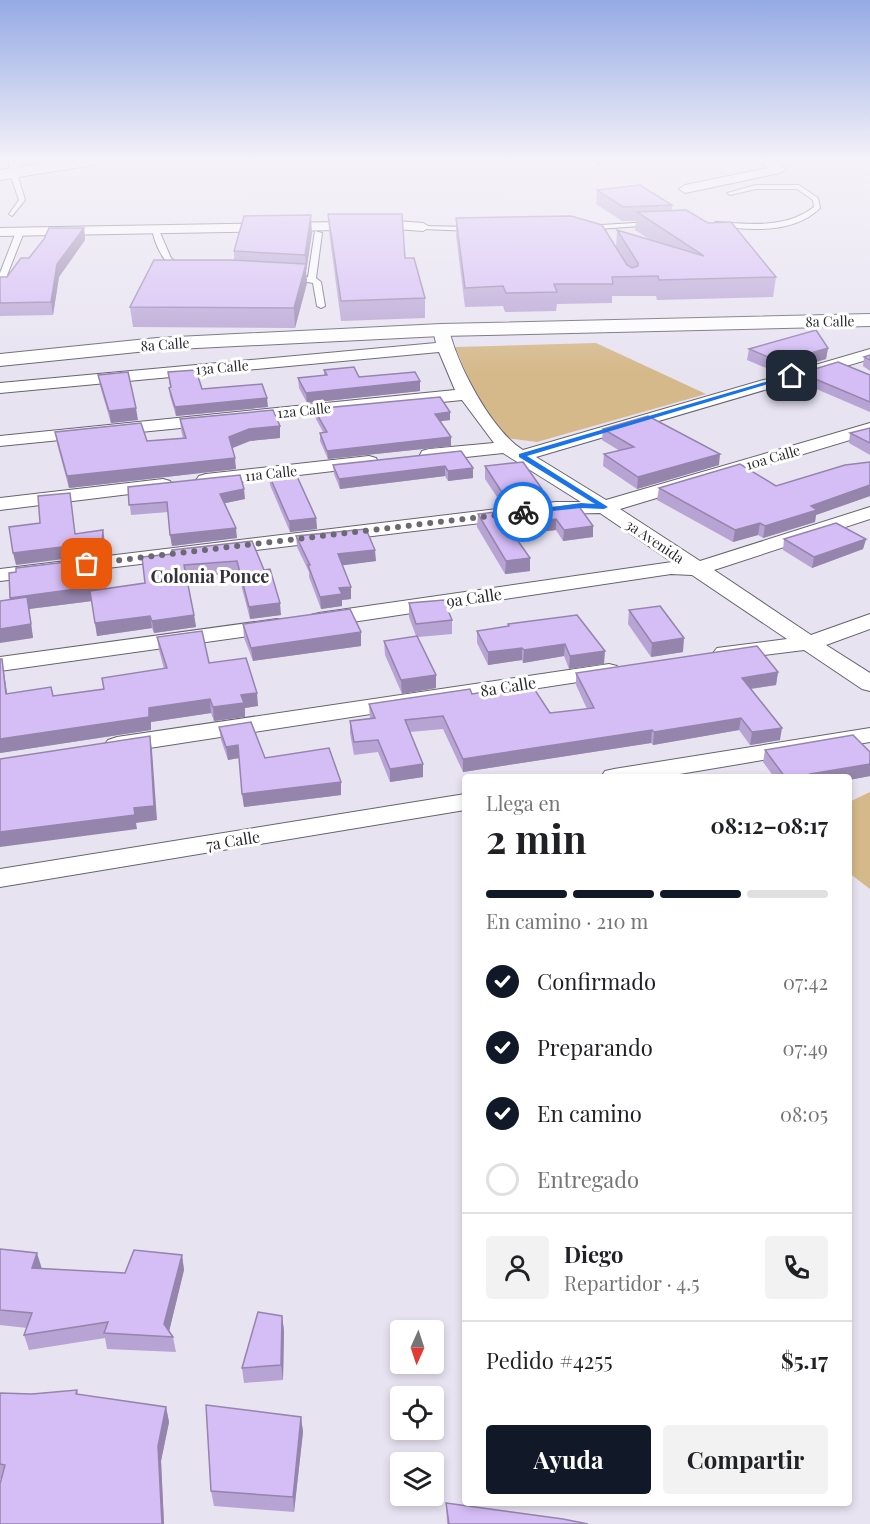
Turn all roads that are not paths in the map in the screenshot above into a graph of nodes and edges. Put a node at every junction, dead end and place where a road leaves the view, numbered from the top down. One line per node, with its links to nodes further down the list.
1 (79, 231): 5 (street)
2 (156, 231): 8 (lane)
3 (599, 231): 7 (lane)
4 (0, 232): 5 (street)
5 (20, 232): 11 (lane)
6 (318, 234): 10 (lane)
7 (603, 237)
8 (196, 272)
9 (284, 277): 10 (lane)
10 (312, 279): 12 (lane)
11 (0, 283)
12 (321, 306)
13 (870, 320): 14 (street, 8a Calle)
14 (443, 338): 16 (street, 8a Calle); 19 (street, 13a Calle); 20 (street, 3a Avenida)
15 (870, 354): 17 (street)
16 (0, 360)
17 (837, 363): 18 (street); 23 (street)
18 (862, 374)
19 (0, 388)
20 (466, 394): 22 (street, 12a Calle); 23 (street, 3a Avenida)
21 (870, 428): 27 (street, 10a Calle)
22 (0, 441)
23 (514, 451): 24 (street); 27 (street, 3a Avenida)
24 (412, 457)
25 (388, 460): 26 (street, 11a Calle)
26 (0, 504)
27 (604, 507): 29 (street, 3a Avenida); 30 (street, 10a Calle)
28 (870, 513): 29 (street, 9a Calle)
29 (697, 569): 32 (street, 3a Avenida); 34 (street, 9a Calle)
30 (0, 575)
31 (870, 621): 32 (street)
32 (809, 643): 33 (street); 36 (street, 3a Avenida)
33 (701, 657)
34 (0, 664)
35 (631, 668): 38 (street, 8a Calle)
36 (870, 684)
37 (870, 735): 39 (street)
38 (93, 749)
39 (632, 774)
40 (462, 802): 41 (street, 7a Calle)
41 (0, 878)

